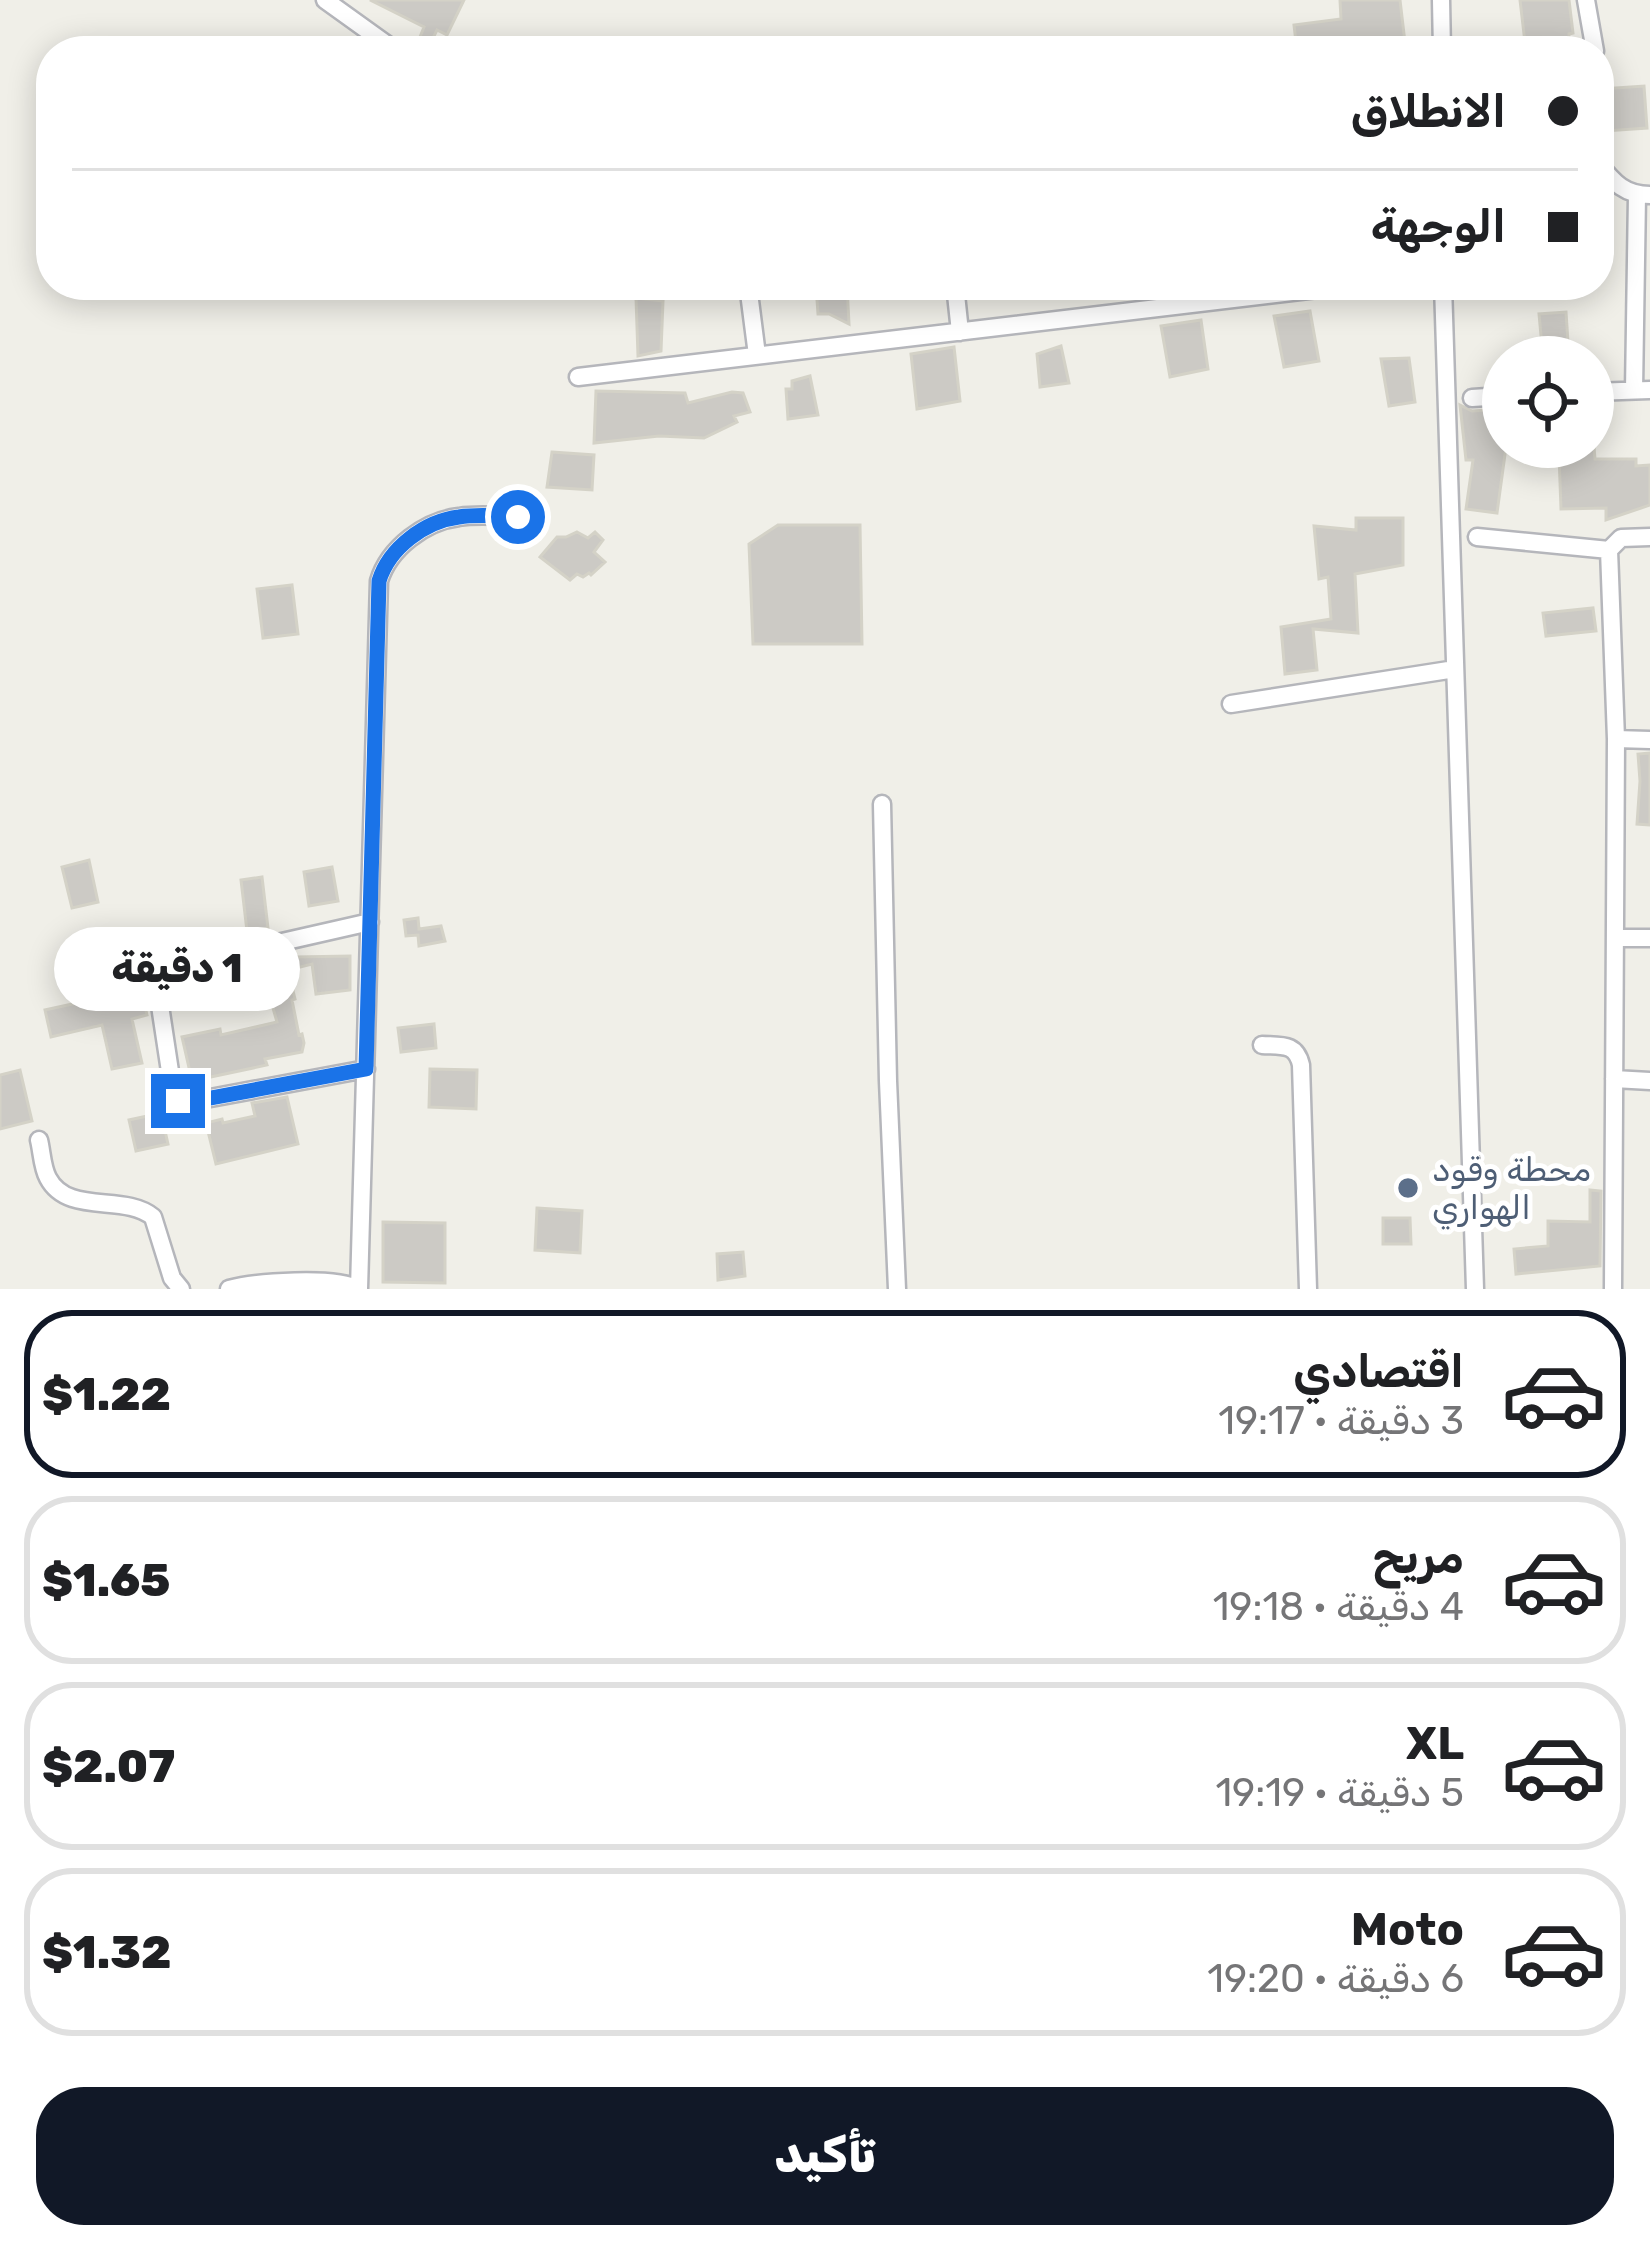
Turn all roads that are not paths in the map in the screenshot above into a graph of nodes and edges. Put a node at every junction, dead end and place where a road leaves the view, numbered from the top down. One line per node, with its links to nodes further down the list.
1 (325, 0): 4 (street)
2 (1441, 0): 5 (street)
3 (1586, 0): 6 (street)
4 (375, 36)
5 (1442, 36)
6 (1592, 36)
7 (1614, 181): 8 (street)
8 (1644, 195): 16 (street)
9 (750, 300): 14 (street)
10 (957, 300): 13 (street)
11 (1171, 300): 13 (street)
12 (1444, 300): 23 (street)
13 (960, 332): 14 (street)
14 (757, 355): 15 (street)
15 (578, 376)
16 (1642, 390)
17 (1482, 397): 18 (street)
18 (1472, 398)
19 (518, 517): 28 (street)
20 (1477, 537): 22 (street)
21 (1650, 537): 22 (street)
22 (1609, 550): 25 (street)
23 (1455, 669): 24 (street); 41 (street)
24 (1231, 704)
25 (1616, 739): 26 (street); 29 (street)
26 (1650, 740)
27 (882, 804): 39 (street)
28 (370, 922): 32 (street); 32 (street)
29 (1615, 938): 30 (street); 33 (street)
30 (1650, 938)
31 (1262, 1046): 40 (street)
32 (366, 1069): 38 (street)
33 (1614, 1079): 34 (street); 42 (street)
34 (1650, 1081)
35 (39, 1140): 36 (street)
36 (181, 1289)
37 (229, 1289): 38 (street)
38 (358, 1289)
39 (897, 1289)
40 (1308, 1289)
41 (1475, 1289)
42 (1613, 1289)

